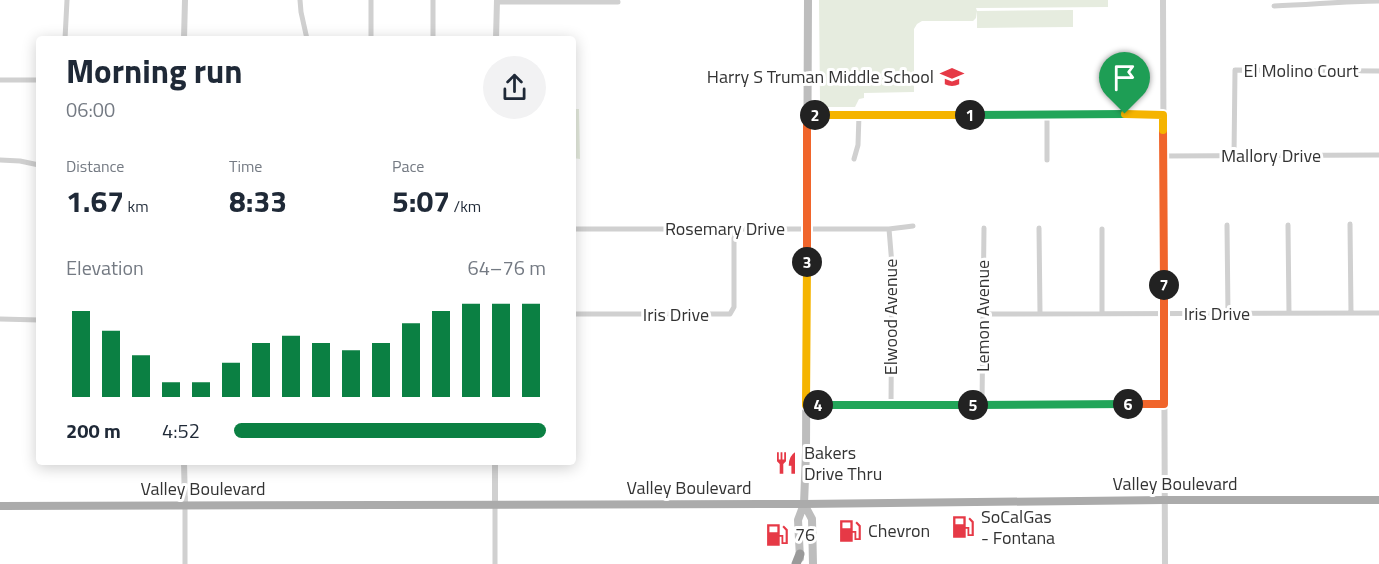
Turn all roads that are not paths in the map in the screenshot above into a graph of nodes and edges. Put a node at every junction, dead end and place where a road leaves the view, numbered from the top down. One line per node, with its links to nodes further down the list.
1 (67, 0): 15 (street)
2 (184, 0): 16 (street)
3 (300, 0): 17 (street)
4 (371, 0): 18 (street)
5 (433, 0): 19 (street)
6 (808, 0): 26 (main road)
7 (1163, 0): 29 (street)
8 (1363, 0): 11 (street); 13 (street)
9 (497, 1): 10 (street); 20 (street)
10 (572, 1): 12 (street)
11 (1379, 1)
12 (618, 2)
13 (1296, 3): 14 (street)
14 (1274, 6)
15 (65, 36)
16 (184, 36)
17 (307, 36)
18 (371, 36)
19 (433, 36)
20 (496, 36)
21 (1121, 67): 25 (street)
22 (1379, 71): 32 (street, El Molino Court)
23 (0, 80): 24 (street)
24 (36, 80)
25 (1125, 114): 28 (street); 29 (street)
26 (807, 115): 27 (street); 44 (main road)
27 (858, 115): 28 (street); 33 (street)
28 (1047, 115): 35 (street)
29 (1163, 115): 31 (street)
30 (1379, 155): 32 (street, Mallory Drive)
31 (1163, 156): 32 (street, Mallory Drive); 55 (street)
32 (1234, 156)
33 (854, 159)
34 (0, 160): 36 (street)
35 (1047, 160)
36 (36, 164)
37 (1350, 224): 51 (street)
38 (1227, 225): 56 (street)
39 (1288, 225): 50 (street)
40 (913, 226): 45 (street, Rosemary Drive)
41 (984, 228): 54 (street, Lemon Avenue)
42 (1039, 228): 48 (street)
43 (576, 229): 47 (street, Rosemary Drive)
44 (807, 229): 45 (street, Rosemary Drive); 47 (street, Rosemary Drive); 60 (main road)
45 (889, 229): 61 (street, Elwood Avenue)
46 (1102, 229): 49 (street)
47 (734, 230): 53 (street, Iris Drive)
48 (1040, 313): 49 (street, Iris Drive); 54 (street, Iris Drive)
49 (1102, 313): 55 (street, Iris Drive)
50 (1289, 313): 51 (street, Iris Drive); 56 (street, Iris Drive)
51 (1351, 313): 52 (street, Iris Drive)
52 (1379, 313)
53 (576, 314)
54 (983, 314): 62 (street, Lemon Avenue)
55 (1164, 314): 56 (street, Iris Drive); 59 (street)
56 (1228, 314)
57 (0, 319): 58 (street)
58 (36, 320)
59 (1164, 404): 62 (street); 65 (street)
60 (806, 405): 61 (street); 67 (main road)
61 (891, 405): 62 (street)
62 (982, 405)
63 (184, 465): 68 (street)
64 (495, 465): 70 (street)
65 (1164, 500): 66 (main road, Valley Boulevard); 67 (main road, Valley Boulevard); 76 (street)
66 (1379, 500)
67 (804, 504): 70 (main road, Valley Boulevard); 71 (main road); 75 (main road)
68 (185, 505): 69 (main road, Valley Boulevard); 70 (main road, Valley Boulevard); 72 (street)
69 (0, 506)
70 (495, 506): 73 (street)
71 (800, 554): 74 (highway)
72 (185, 564)
73 (495, 564)
74 (798, 564)
75 (813, 564)
76 (1165, 564)

